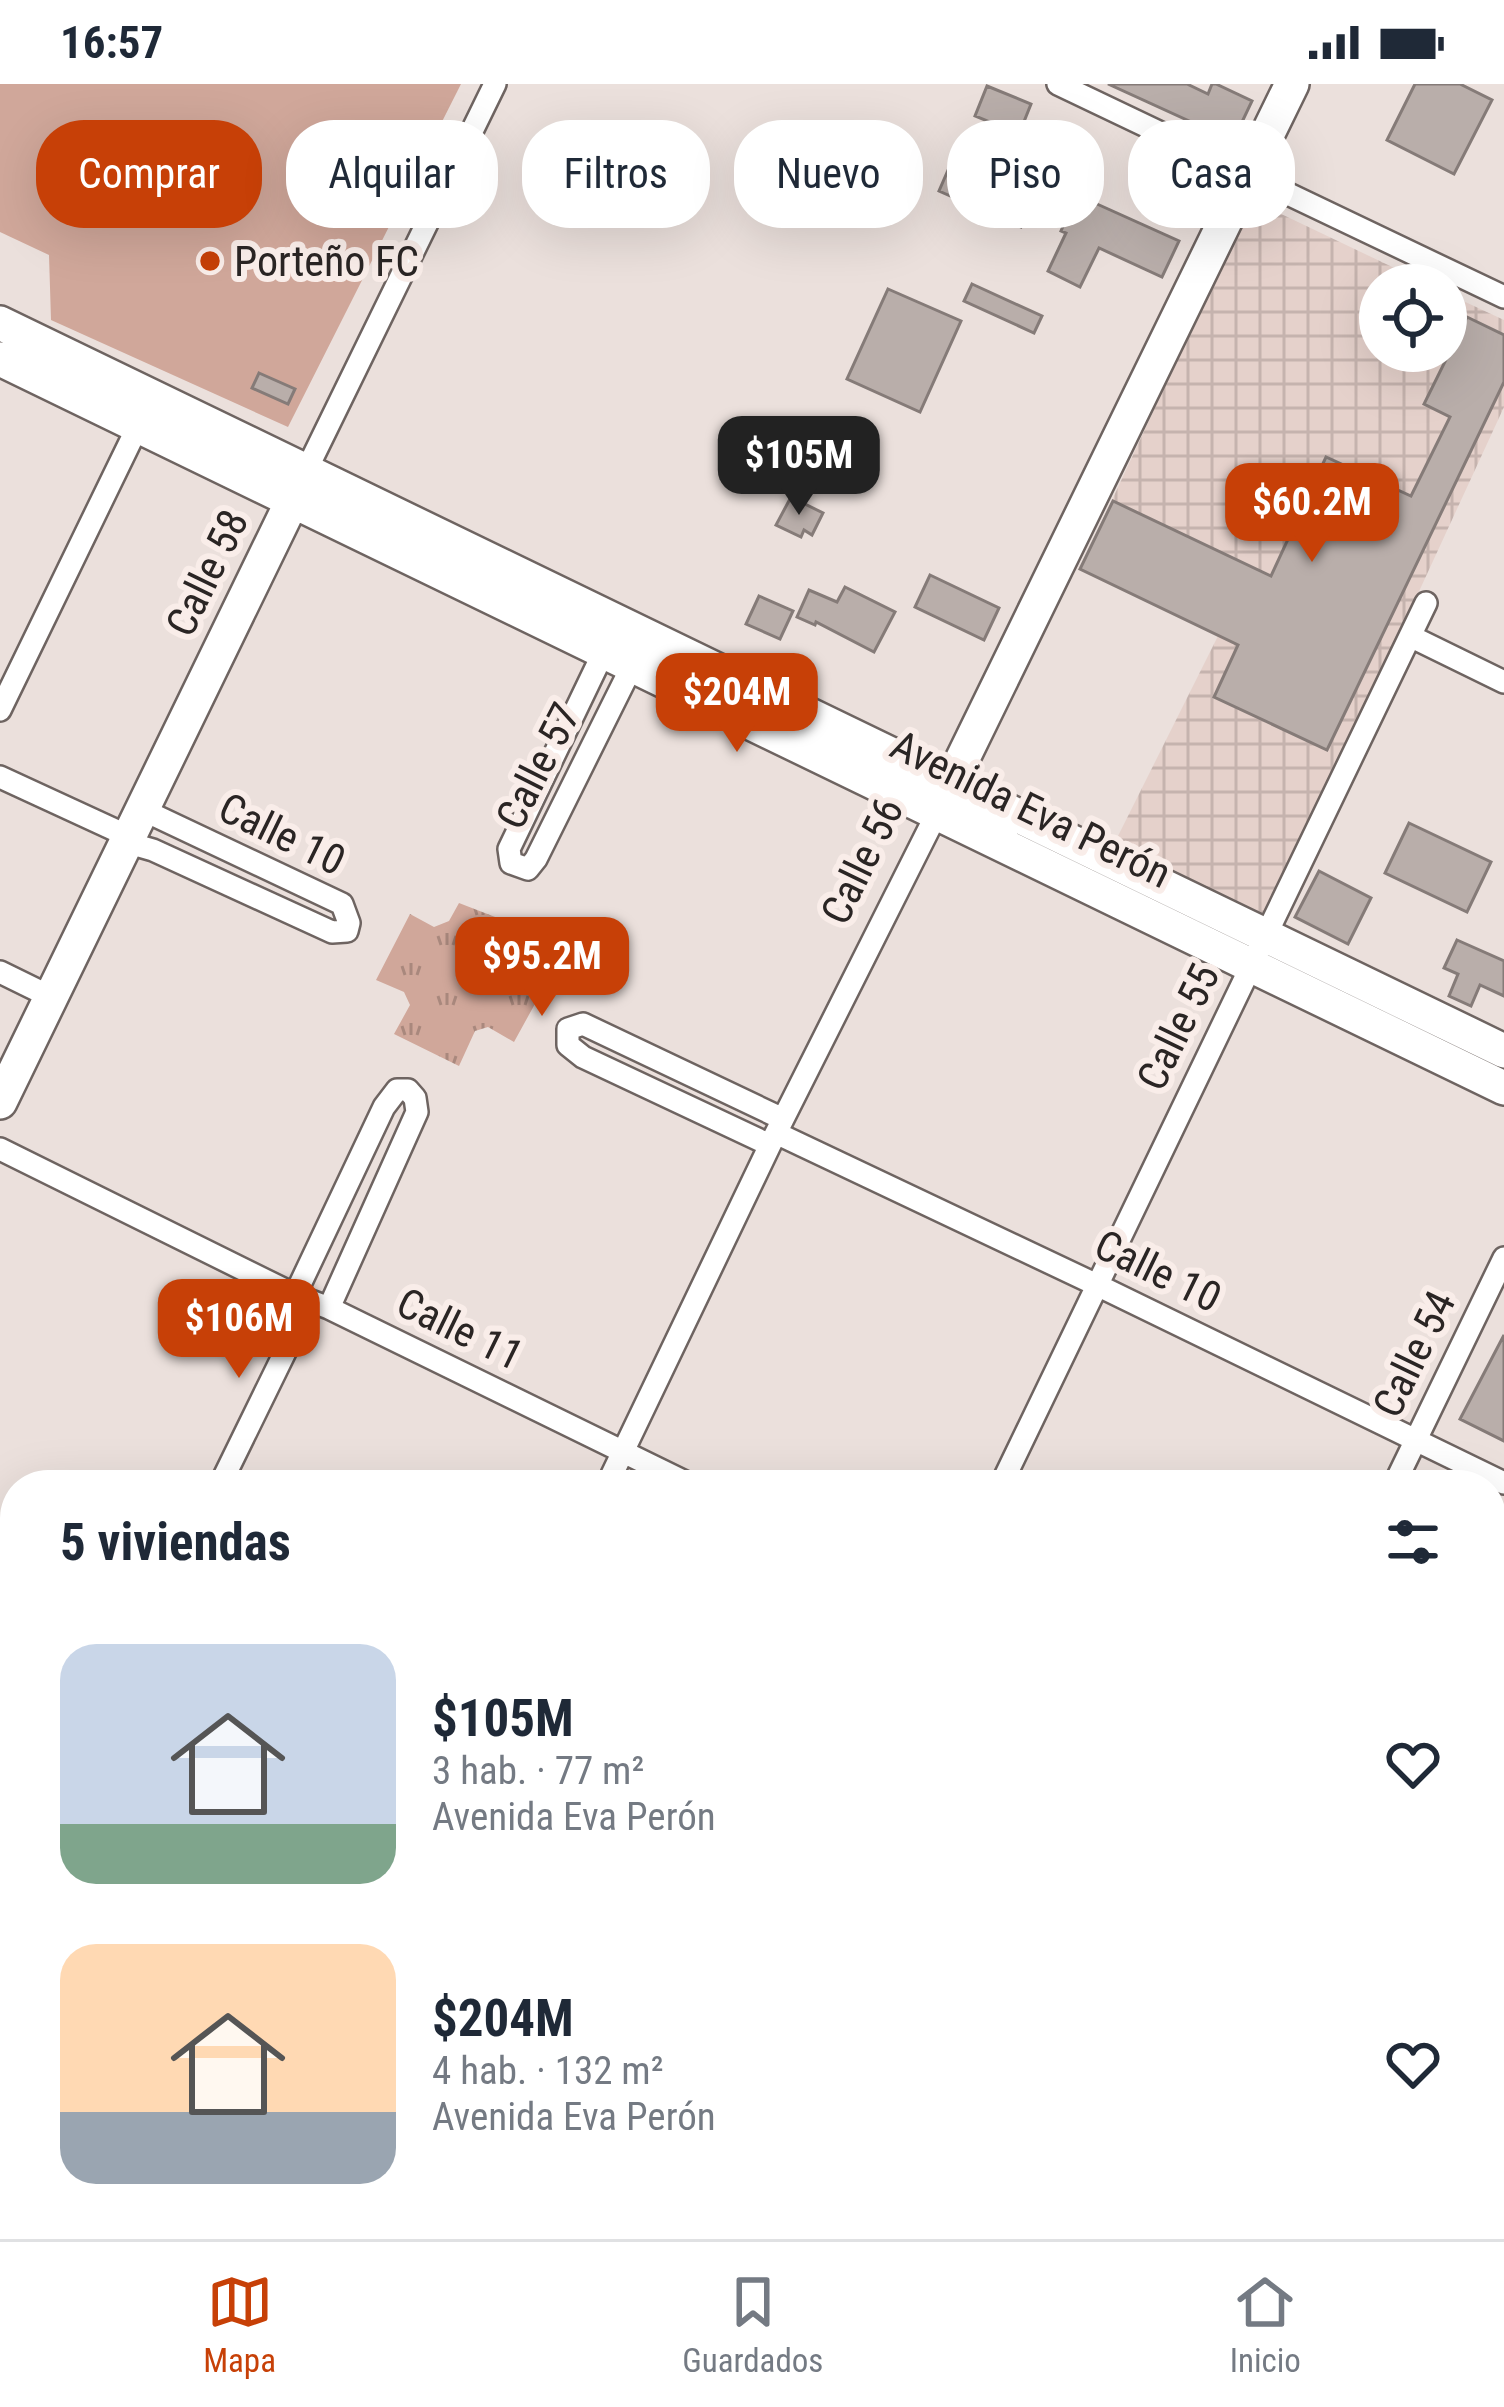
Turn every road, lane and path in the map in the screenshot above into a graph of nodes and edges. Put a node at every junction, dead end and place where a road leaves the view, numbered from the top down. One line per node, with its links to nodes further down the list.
1 (495, 84): 12 (street, Calle 58)
2 (1058, 84): 4 (street)
3 (1292, 84): 5 (main road, Calle 56)
4 (1134, 120)
5 (1275, 120)
6 (1295, 196): 8 (street)
7 (1223, 228): 19 (main road, Calle 56)
8 (1504, 297)
9 (0, 324): 12 (main road, Avenida Eva Perón)
10 (0, 359): 11 (main road, Avenida Eva Perón)
11 (138, 426): 12 (main road, Avenida Eva Perón); 17 (street)
12 (299, 486): 15 (main road, Avenida Eva Perón); 20 (main road, Calle 58)
13 (1426, 603): 14 (street, Calle 55)
14 (1410, 636): 16 (street); 21 (street, Calle 55)
15 (625, 644): 15 (street, Calle 57); 19 (main road, Avenida Eva Perón)
16 (1504, 682)
17 (0, 710)
18 (0, 777): 20 (street, Calle 10)
19 (943, 798): 21 (main road, Avenida Eva Perón); 27 (street, Calle 56)
20 (132, 829): 20 (street, Calle 10); 23 (main road, Calle 58)
21 (1259, 951): 24 (main road, Avenida Eva Perón); 25 (main road, Avenida Eva Perón); 30 (street, Calle 55)
22 (0, 972): 23 (street)
23 (51, 997): 26 (main road, Calle 58)
24 (1504, 1051)
25 (1504, 1088)
26 (0, 1102)
27 (776, 1132): 27 (street, Calle 10); 30 (street, Calle 10); 33 (street, Calle 56)
28 (0, 1148): 31 (street, Calle 11)
29 (1504, 1258): 32 (street, Calle 54)
30 (1097, 1285): 32 (street, Calle 10); 37 (street, Calle 55)
31 (311, 1302): 31 (street); 33 (street, Calle 11); 34 (street)
32 (1416, 1440): 38 (street, Calle 54); 39 (street, Calle 10)
33 (622, 1451): 35 (street, Calle 56); 36 (street, Calle 11)
34 (227, 1470)
35 (614, 1470)
36 (661, 1470)
37 (1008, 1470)
38 (1401, 1470)
39 (1477, 1470)

